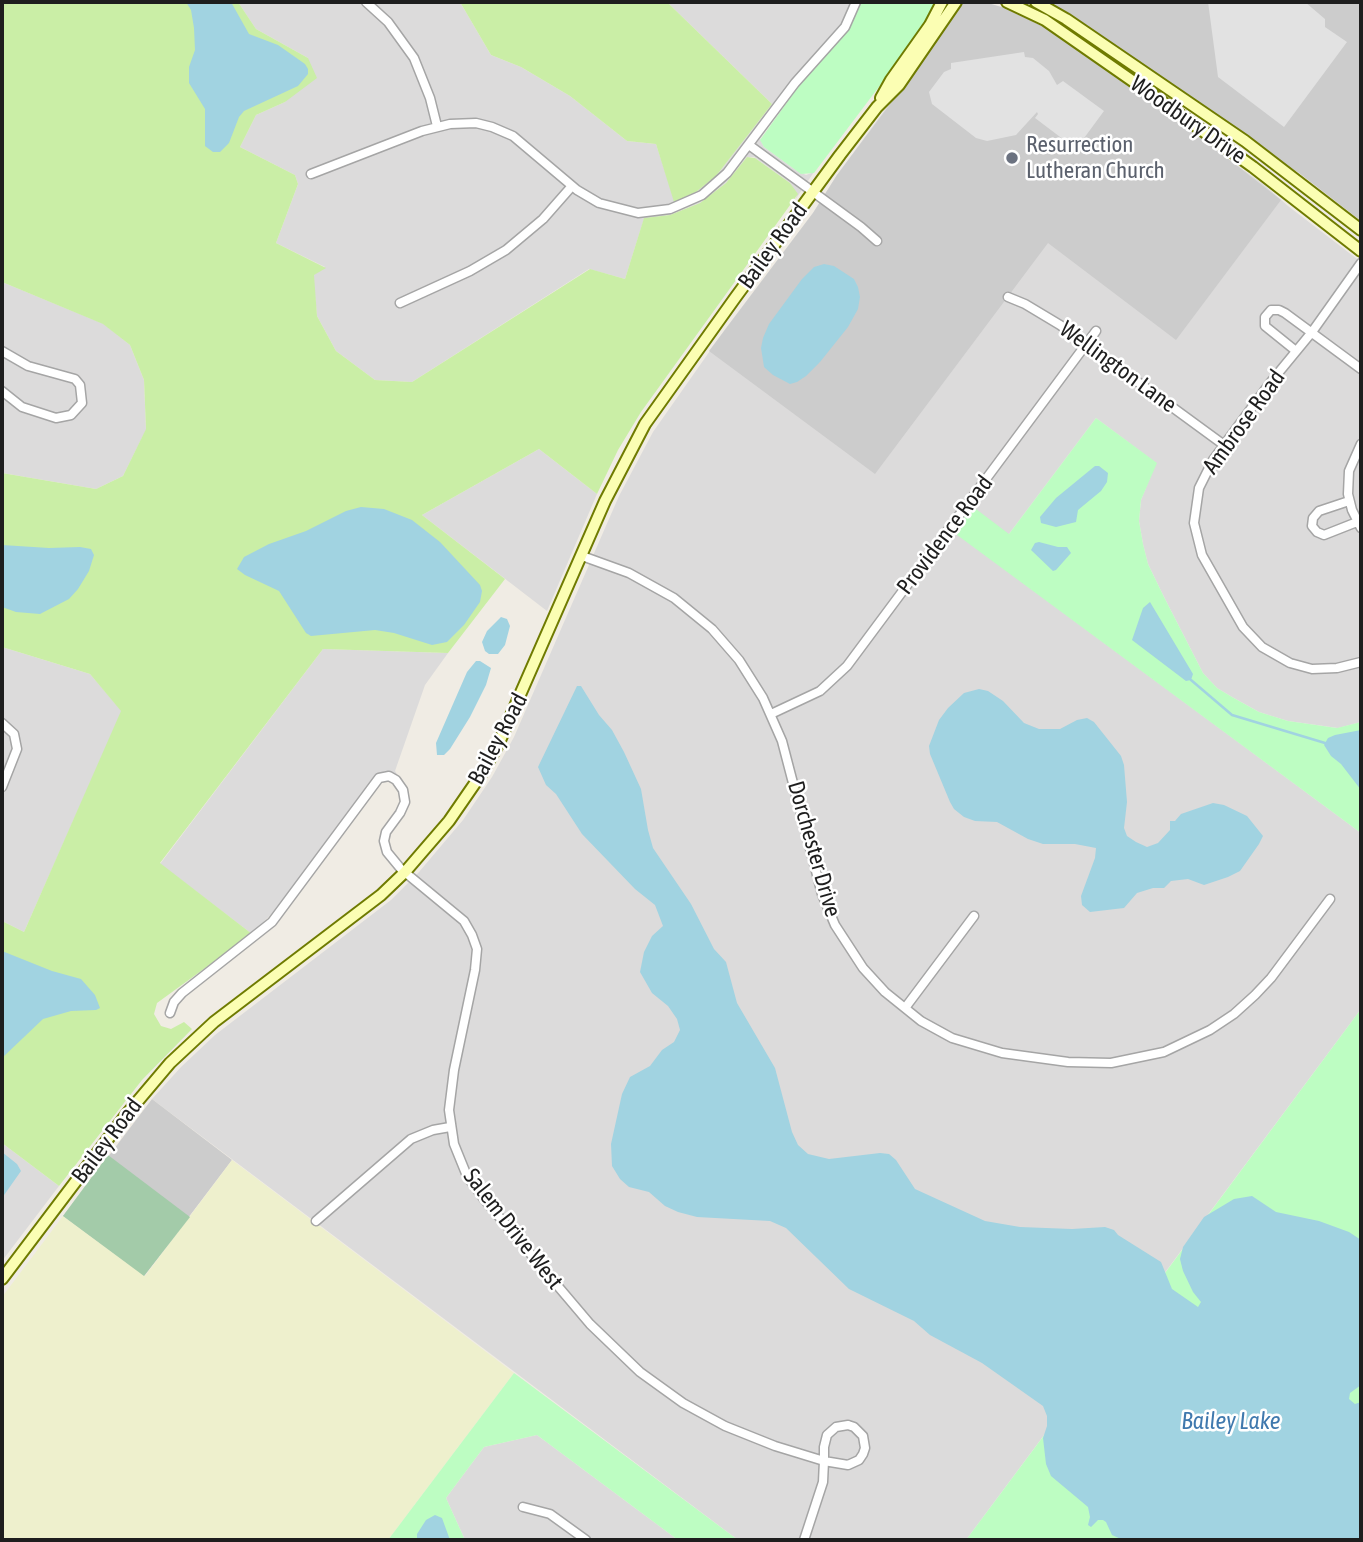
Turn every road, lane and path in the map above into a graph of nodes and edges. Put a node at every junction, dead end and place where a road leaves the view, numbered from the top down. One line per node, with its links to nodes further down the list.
1 (366, 2): 8 (street)
2 (856, 2): 9 (street)
3 (942, 2): 7 (main road, Bailey Road)
4 (956, 2): 7 (main road, Bailey Road)
5 (1007, 2): 15 (main road, Woodbury Drive)
6 (1036, 2): 13 (main road, Woodbury Drive)
7 (877, 107): 12 (main road, Bailey Road)
8 (437, 126): 10 (street); 11 (street)
9 (749, 145): 11 (street); 12 (street)
10 (311, 174)
11 (572, 186): 18 (street)
12 (813, 191): 14 (street); 30 (main road, Bailey Road)
13 (1361, 230)
14 (877, 241)
15 (1361, 251)
16 (1361, 263): 20 (street, Ambrose Road)
17 (1008, 298): 21 (street, Wellington Lane)
18 (400, 303)
19 (1096, 331): 21 (street, Providence Road)
20 (1312, 332): 23 (street, Ambrose Road); 23 (street); 24 (street)
21 (1086, 344): 26 (street, Wellington Lane); 32 (street, Providence Road)
22 (2, 351): 25 (street)
23 (1296, 351): 26 (street, Ambrose Road)
24 (1361, 369)
25 (2, 391)
26 (1224, 444): 31 (street, Ambrose Road)
27 (1361, 444): 28 (street)
28 (1349, 500): 29 (street); 29 (street)
29 (1359, 525)
30 (582, 556): 32 (street, Dorchester Drive); 35 (main road, Bailey Road)
31 (1361, 662)
32 (771, 714): 38 (street, Dorchester Drive)
33 (2, 723): 34 (street)
34 (2, 788)
35 (405, 872): 39 (street, Salem Drive West); 40 (street, Salem Drive West); 42 (main road, Bailey Road)
36 (1330, 899): 38 (street, Dorchester Drive)
37 (974, 916): 38 (street)
38 (905, 1009)
39 (170, 1013)
40 (450, 1127): 41 (street); 43 (street, Salem Drive West)
41 (316, 1221)
42 (2, 1279)
43 (824, 1461): 43 (street, Salem Drive West); 46 (street)
44 (523, 1507): 45 (street)
45 (586, 1540)
46 (804, 1540)

